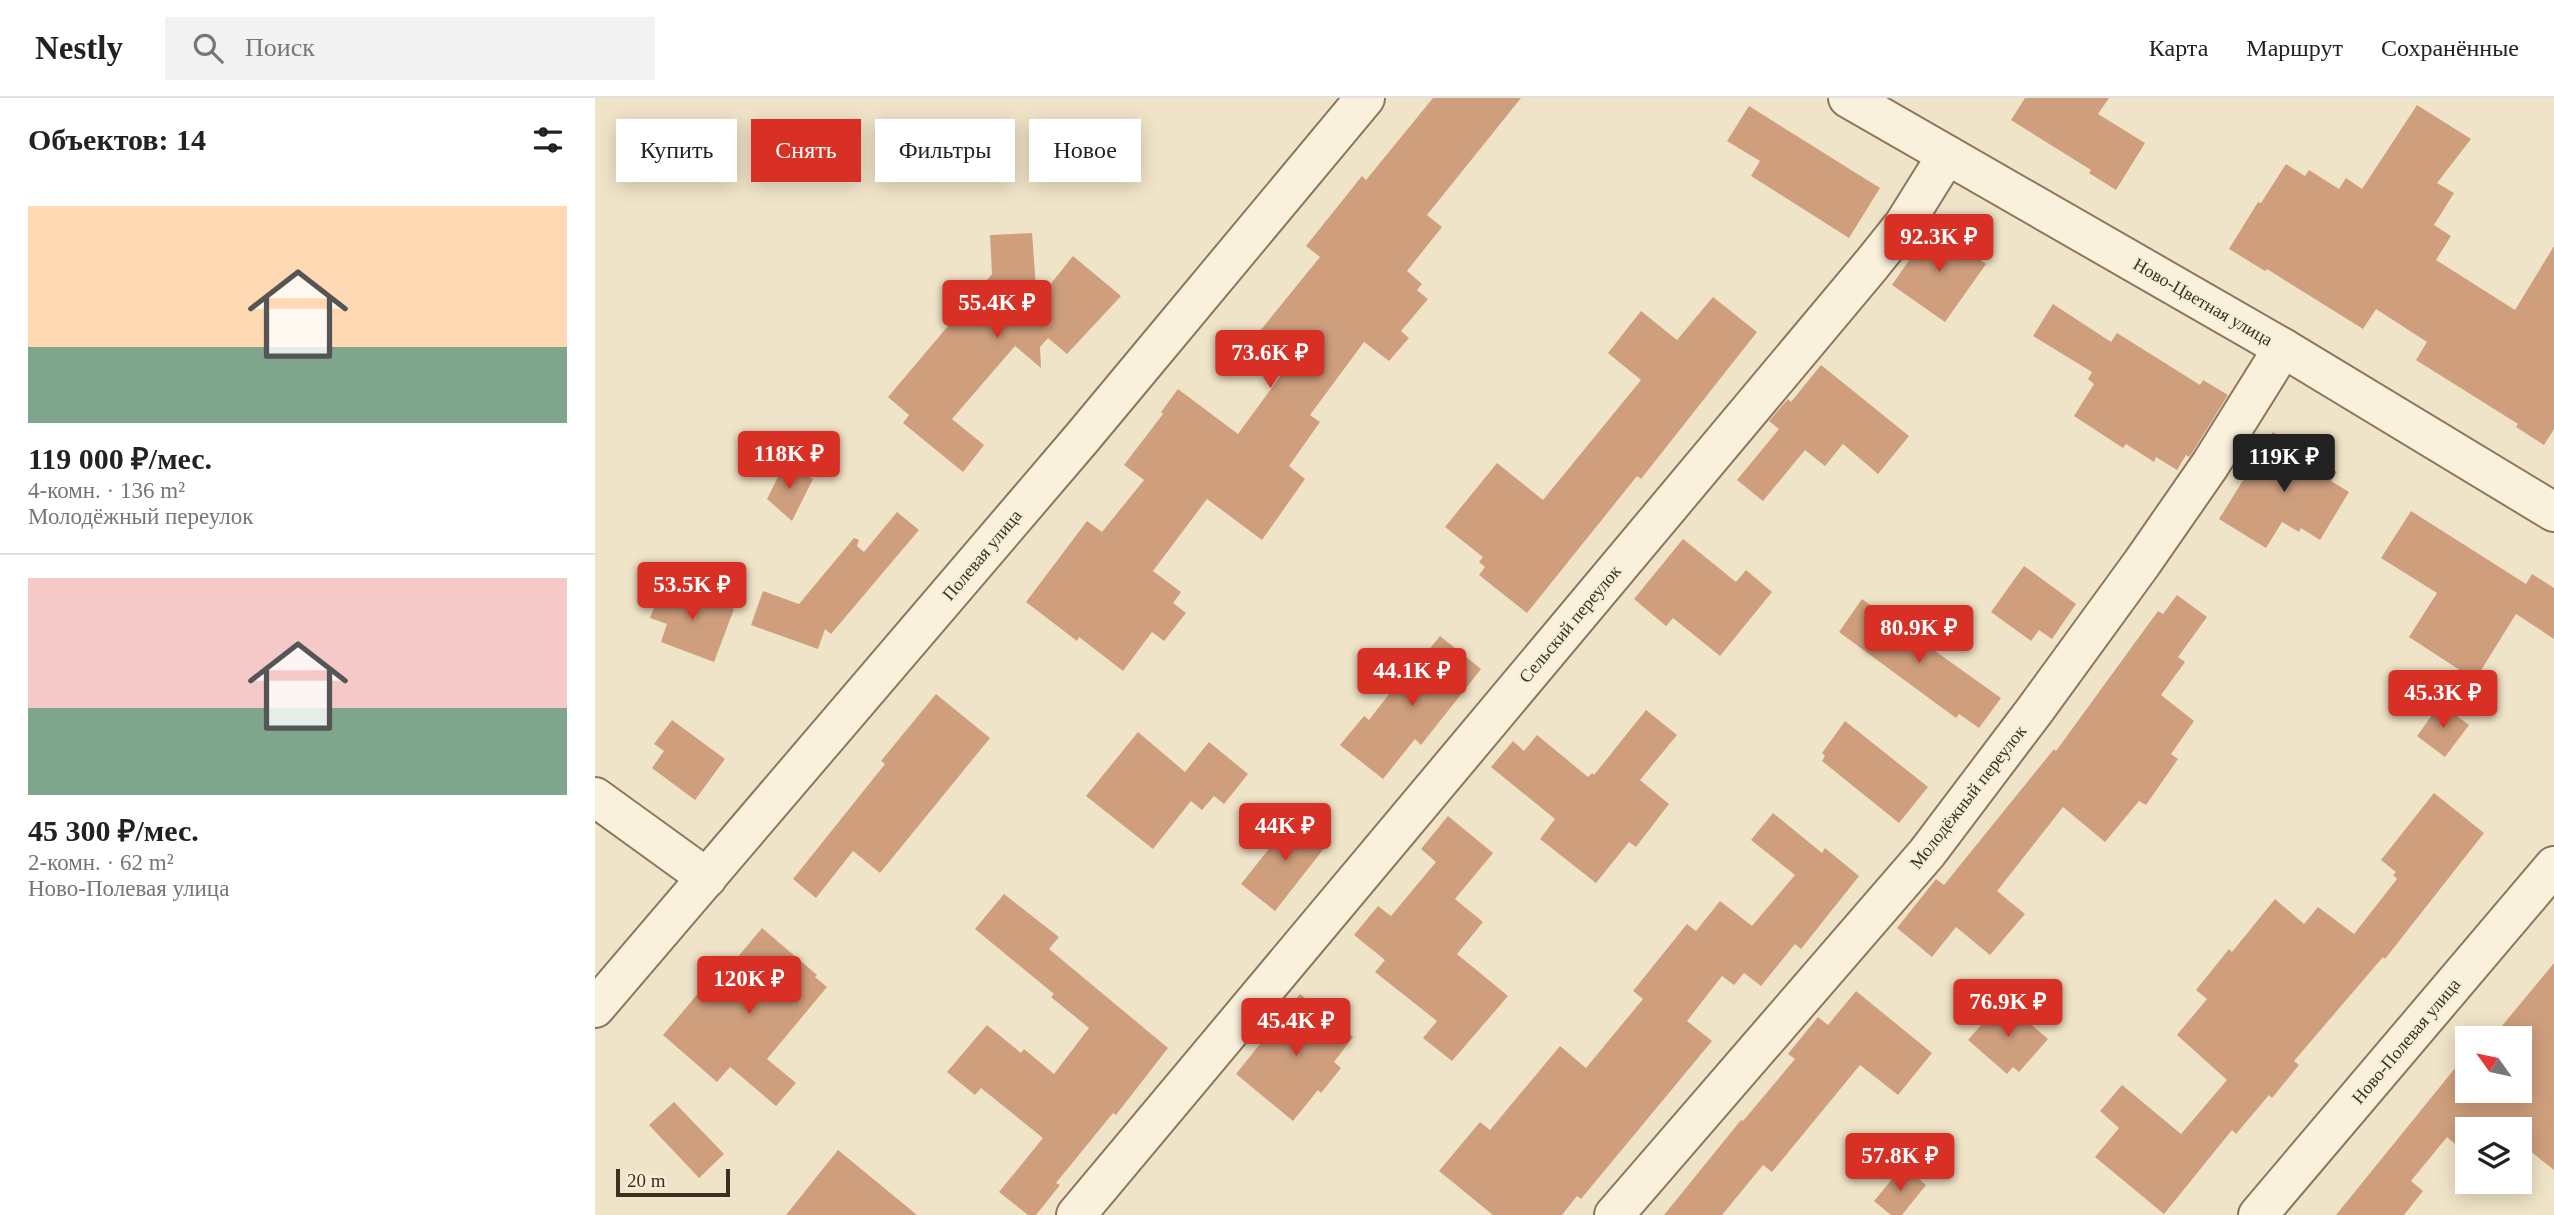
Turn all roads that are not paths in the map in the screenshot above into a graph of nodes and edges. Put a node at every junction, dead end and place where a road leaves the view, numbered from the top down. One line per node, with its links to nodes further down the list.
1 (1365, 98): 8 (street, Полевая улица)
2 (1848, 98): 3 (street, Ново-Цветная улица)
3 (1947, 155): 4 (street, Ново-Цветная улица); 10 (street, Сельский переулок)
4 (2283, 348): 5 (street, Ново-Цветная улица); 11 (street, Молодёжный переулок)
5 (2554, 512)
6 (595, 797): 8 (street)
7 (2554, 866): 12 (street, Ново-Полевая улица)
8 (707, 878): 9 (street, Полевая улица)
9 (595, 1008)
10 (1076, 1215)
11 (1614, 1215)
12 (2259, 1215)

